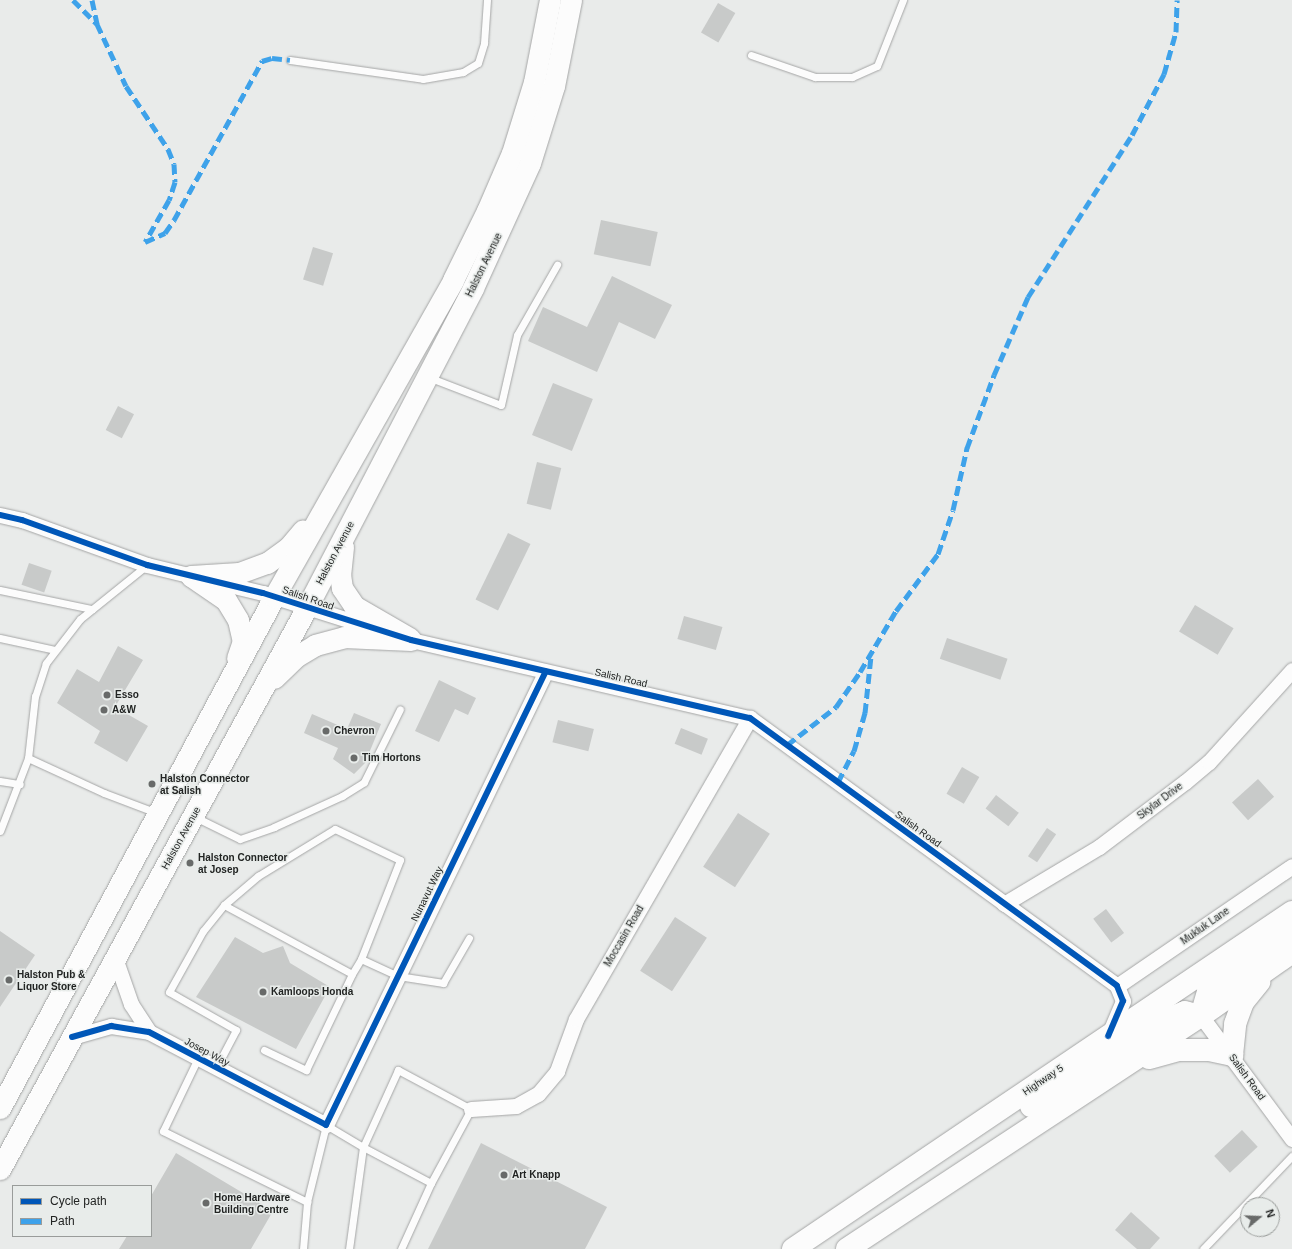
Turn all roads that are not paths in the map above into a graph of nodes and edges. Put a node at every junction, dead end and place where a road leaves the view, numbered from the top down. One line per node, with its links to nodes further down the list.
1 (487, 0): 6 (lane)
2 (550, 0): 9 (main road, Halston Avenue)
3 (571, 0): 8 (main road, Halston Avenue)
4 (903, 0): 5 (lane)
5 (752, 55)
6 (290, 60)
7 (558, 265): 8 (lane)
8 (428, 377): 11 (main road, Halston Avenue)
9 (329, 498): 13 (main road); 15 (main road, Halston Avenue)
10 (0, 516): 12 (street, Salish Road)
11 (344, 538): 16 (main road, Halston Avenue); 19 (main road)
12 (147, 565): 13 (street, Salish Road); 17 (lane)
13 (191, 576): 15 (street, Salish Road); 23 (main road)
14 (0, 590): 17 (lane)
15 (274, 597): 16 (street, Salish Road); 23 (main road, Halston Avenue)
16 (306, 608): 19 (street, Salish Road); 24 (main road, Halston Avenue)
17 (92, 609): 20 (lane)
18 (0, 638): 20 (lane)
19 (411, 640): 22 (street, Salish Road); 24 (main road)
20 (55, 650): 27 (lane)
21 (1292, 670): 34 (street, Skylar Drive)
22 (546, 671): 26 (street, Salish Road); 43 (street, Nunavut Way)
23 (228, 684): 30 (main road, Halston Avenue)
24 (261, 690): 31 (main road, Halston Avenue)
25 (400, 709): 31 (lane)
26 (750, 718): 34 (street, Salish Road); 55 (street, Moccasin Road)
27 (28, 758): 29 (lane); 30 (lane)
28 (0, 781): 29 (lane)
29 (20, 784): 32 (lane)
30 (158, 814): 54 (main road, Halston Avenue)
31 (192, 816): 39 (main road, Halston Avenue)
32 (0, 831)
33 (1292, 866): 44 (street, Mukluk Lane)
34 (1004, 904): 44 (street, Salish Road)
35 (224, 905): 41 (lane); 42 (lane); 53 (lane)
36 (1292, 912): 47 (highway, Highway 5)
37 (1292, 931): 45 (highway)
38 (469, 938): 43 (lane)
39 (115, 958): 46 (street, Josep Way); 48 (main road, Halston Avenue)
40 (1284, 958): 45 (highway); 50 (highway)
41 (361, 959): 42 (lane); 43 (lane)
42 (352, 974): 49 (lane)
43 (398, 976): 56 (street, Nunavut Way)
44 (1117, 986): 47 (street)
45 (1201, 1016): 50 (street, Salish Road); 52 (highway); 61 (highway)
46 (149, 1032): 48 (street, Josep Way); 51 (street, Josep Way)
47 (1108, 1036): 61 (highway, Highway 5)
48 (72, 1037): 60 (main road, Halston Avenue)
49 (264, 1050)
50 (1232, 1055): 52 (highway); 57 (street, Salish Road)
51 (198, 1058): 53 (street, Josep Way); 63 (lane)
52 (1126, 1066): 68 (highway)
53 (216, 1068): 56 (street, Josep Way)
54 (0, 1108)
55 (471, 1109): 58 (lane); 62 (lane)
56 (326, 1125): 58 (lane); 63 (lane)
57 (1290, 1131)
58 (363, 1147): 62 (lane); 65 (lane)
59 (1292, 1156): 69 (lane)
60 (0, 1169)
61 (909, 1171): 67 (highway, Highway 5)
62 (431, 1183): 66 (lane)
63 (307, 1202): 64 (lane)
64 (303, 1249)
65 (349, 1249)
66 (401, 1249)
67 (793, 1249)
68 (847, 1249)
69 (1203, 1249)

